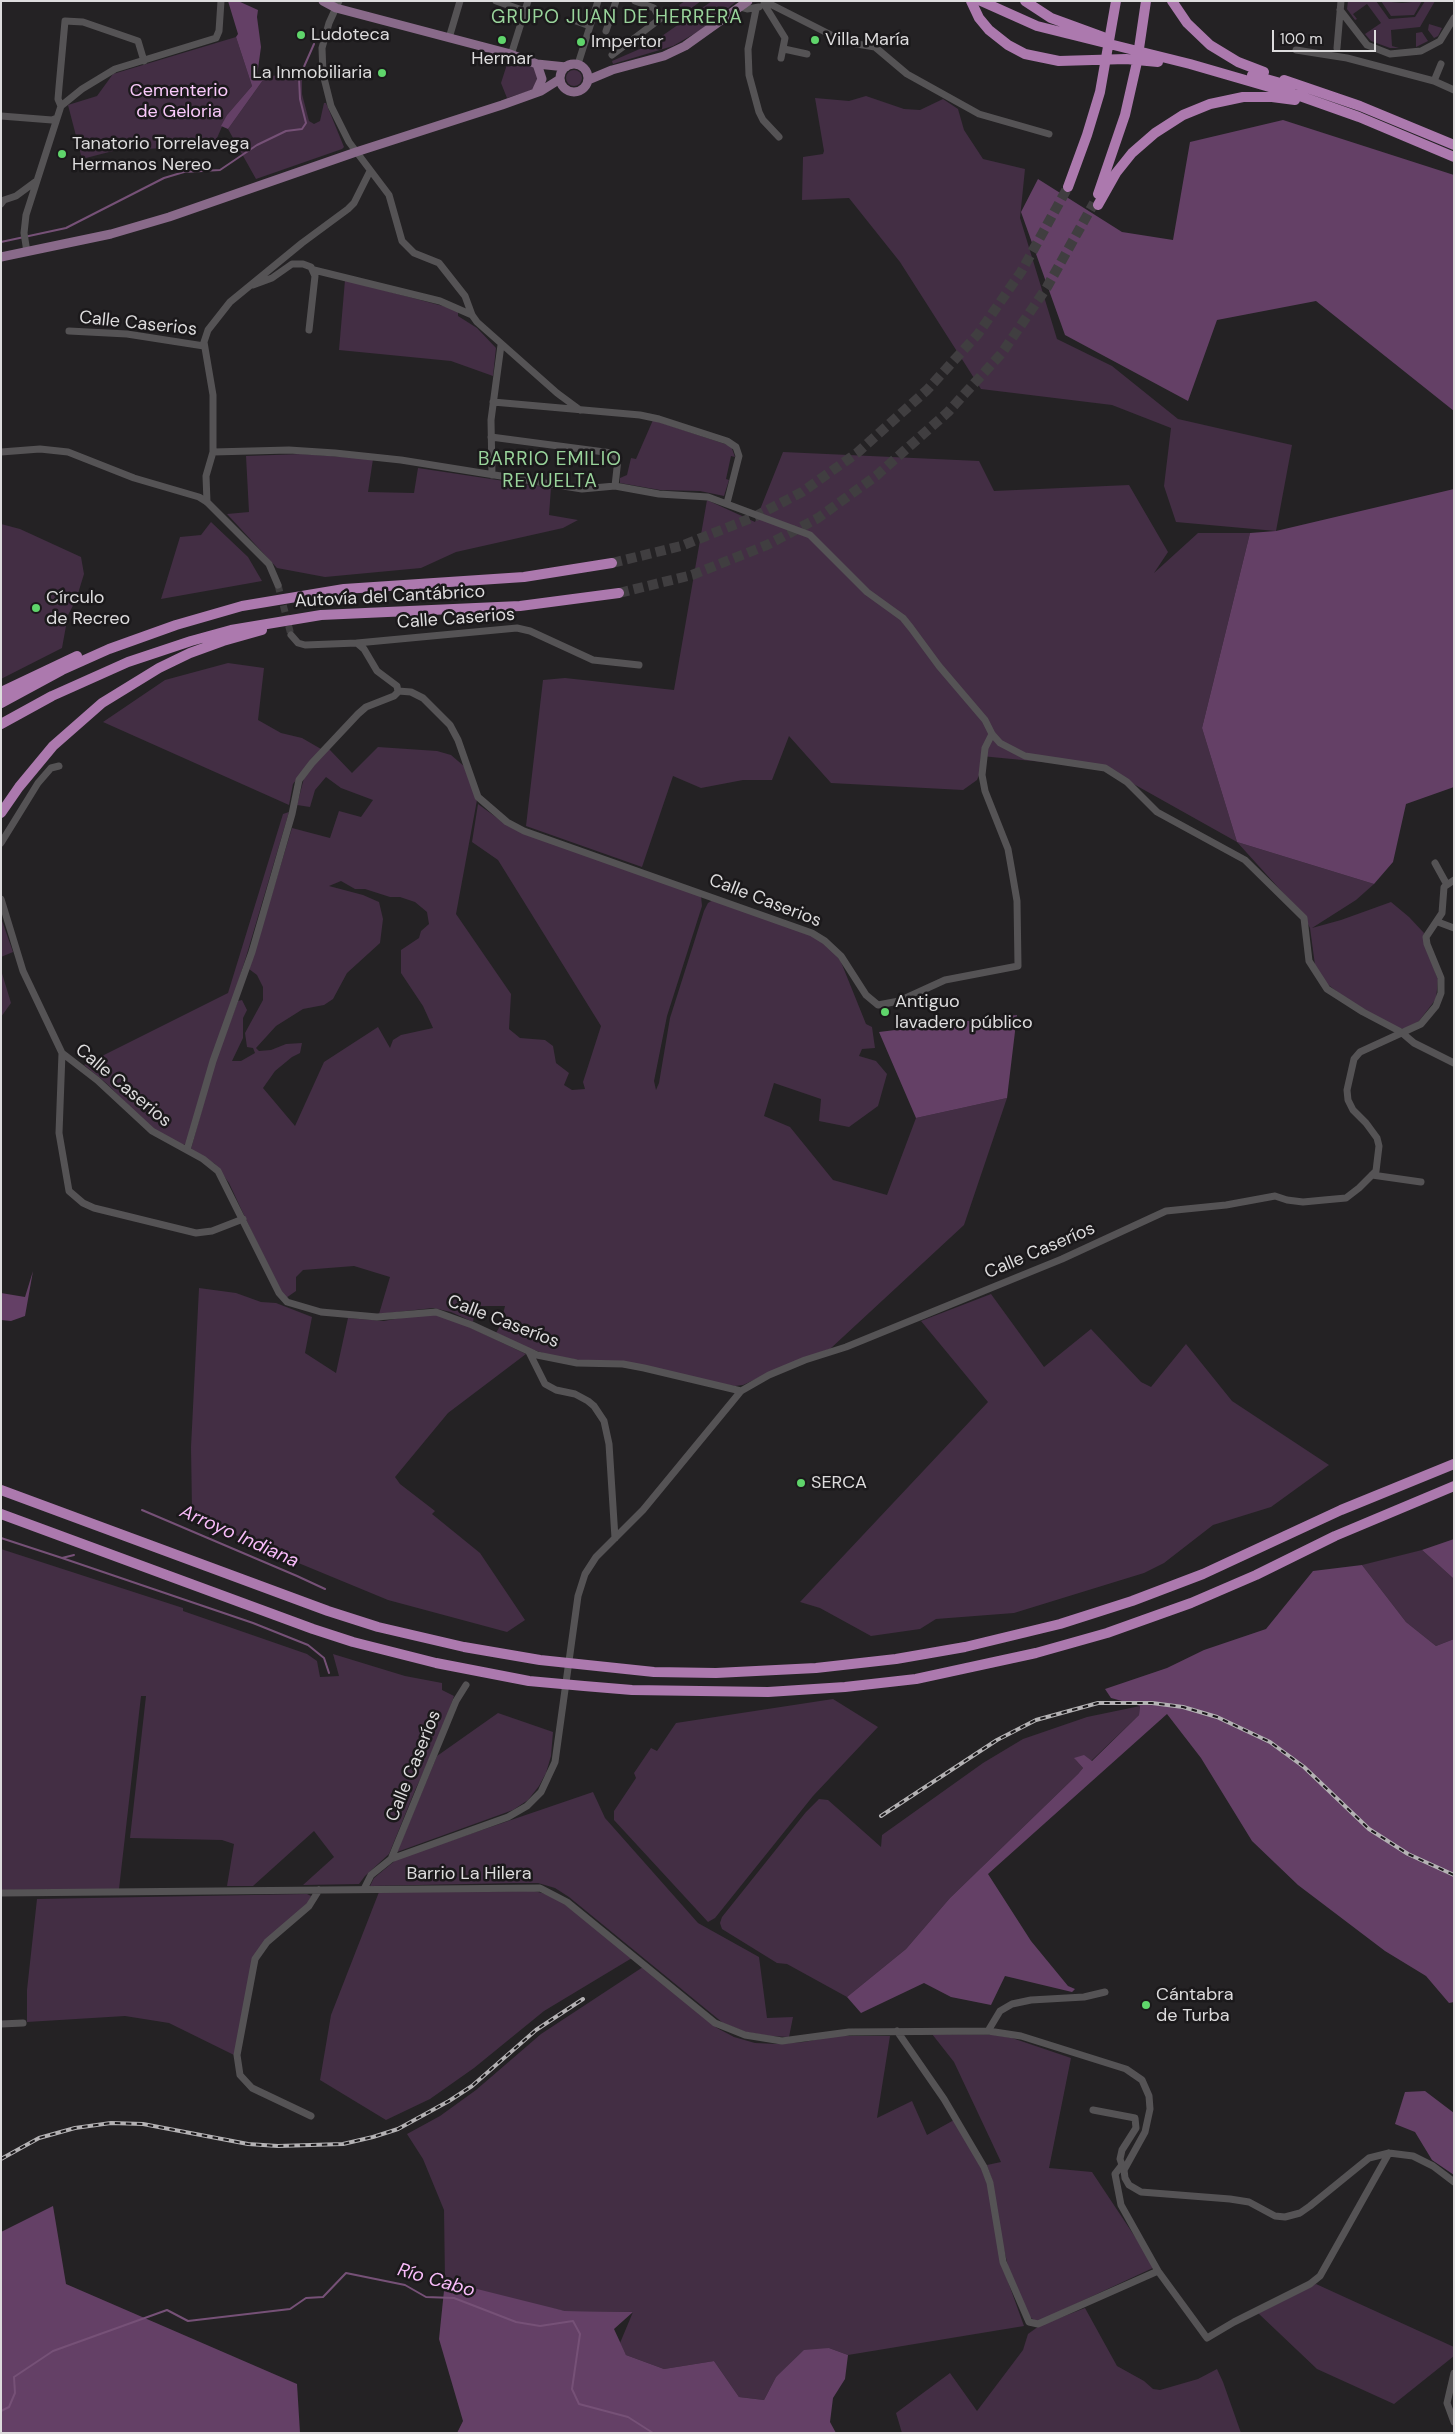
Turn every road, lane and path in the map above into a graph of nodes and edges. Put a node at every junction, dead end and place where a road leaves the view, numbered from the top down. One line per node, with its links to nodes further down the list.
1 (221, 1): 38 (street)
2 (323, 1): 20 (main road)
3 (460, 1): 29 (street)
4 (496, 1): 23 (street)
5 (528, 1): 23 (street)
6 (598, 1): 26 (street)
7 (616, 1): 28 (street)
8 (635, 1): 36 (street)
9 (971, 1): 44 (highway)
10 (981, 1): 44 (highway)
11 (994, 1): 30 (highway)
12 (1025, 1): 30 (highway)
13 (1110, 1): 27 (highway)
14 (1116, 1): 27 (highway)
15 (1146, 1): 59 (highway)
16 (1172, 1): 56 (highway)
17 (1340, 1): 22 (street)
18 (766, 2): 21 (street); 32 (street); 54 (street)
19 (744, 4): 21 (street); 43 (main road)
20 (338, 5): 29 (main road); 58 (street)
21 (756, 8): 55 (street)
22 (1340, 10): 24 (street); 31 (street)
23 (525, 11): 35 (street)
24 (1454, 18)
25 (576, 21): 26 (street)
26 (590, 26): 42 (street)
27 (1111, 27): 62 (highway)
28 (606, 31)
29 (449, 38): 35 (main road)
30 (1103, 38): 57 (highway)
31 (1337, 48)
32 (784, 49): 34 (street); 37 (street)
33 (1296, 50): 47 (street)
34 (807, 54)
35 (511, 55): 39 (main road)
36 (612, 55)
37 (782, 58)
38 (144, 61): 51 (street); 51 (street)
39 (537, 64): 41 (main road); 45 (main road); 50 (main road)
40 (1441, 64): 47 (street)
41 (566, 66): 42 (main road); 45 (main road)
42 (581, 66): 43 (main road); 46 (main road)
43 (612, 70): 46 (main road)
44 (1208, 70): 59 (highway)
45 (560, 79): 48 (main road); 50 (main road)
46 (588, 80): 48 (main road)
47 (1434, 81): 49 (street)
48 (566, 90): 50 (main road)
49 (1454, 90)
50 (539, 92): 58 (main road)
51 (61, 106): 53 (street)
52 (1, 116): 53 (street)
53 (54, 119): 61 (street)
54 (1049, 134)
55 (779, 137)
56 (1454, 144)
57 (1454, 149)
58 (356, 152): 60 (street); 64 (main road)
59 (1454, 158)
60 (370, 171): 67 (street); 68 (street)
61 (35, 182): 63 (street); 64 (street)
62 (1068, 188)
63 (2, 199)
64 (27, 252): 65 (main road)
65 (1, 258)
66 (314, 270): 67 (street); 68 (street); 69 (street)
67 (249, 286): 72 (street)
68 (472, 315): 71 (street)
69 (309, 330)
70 (69, 331): 72 (street, Calle Caserios)
71 (501, 345): 73 (street); 74 (street)
72 (204, 346): 77 (street)
73 (493, 402): 74 (street); 75 (street)
74 (580, 410): 81 (street)
75 (491, 437): 78 (street); 79 (street)
76 (1, 452): 80 (street)
77 (213, 452): 78 (street); 80 (street)
78 (492, 475): 79 (street)
79 (615, 486): 81 (street)
80 (208, 502): 83 (street)
81 (728, 503): 94 (street)
82 (612, 564): 85 (highway, Autovía del Cantábrico)
83 (278, 586)
84 (619, 593): 86 (highway, Autovía del Cantábrico)
85 (242, 606): 91 (highway); 92 (highway, Autovía del Cantábrico)
86 (394, 611): 93 (highway, Autovía del Cantábrico); 95 (highway)
87 (291, 635): 88 (street, Calle Caserios)
88 (358, 643): 89 (street, Calle Caserios); 90 (street, Calle Caserios)
89 (639, 665)
90 (398, 690): 94 (street, Calle Caserios); 109 (street, Calle Caserios)
91 (1, 692)
92 (1, 702)
93 (1, 724)
94 (992, 734): 106 (street)
95 (43, 757): 97 (highway); 98 (highway)
96 (59, 766): 99 (street)
97 (1, 813)
98 (1, 821)
99 (1, 844)
100 (1435, 863): 102 (street)
101 (1454, 880): 102 (street)
102 (1446, 884): 104 (street)
103 (1, 900): 107 (street)
104 (1438, 922): 105 (street); 106 (street)
105 (1454, 928)
106 (1401, 1032): 108 (street); 110 (street)
107 (62, 1054): 109 (street, Calle Caserios); 112 (street, Calle Caserios)
108 (1454, 1063)
109 (187, 1150): 112 (street, Calle Caserios)
110 (1372, 1175): 111 (street); 114 (street, Calle Caseríos)
111 (1421, 1182)
112 (243, 1219): 113 (street, Calle Caseríos)
113 (529, 1352): 114 (street, Calle Caseríos); 120 (street)
114 (741, 1391): 120 (street, Calle Caseríos)
115 (1454, 1464): 121 (highway)
116 (1, 1484): 121 (highway)
117 (1454, 1486): 119 (highway)
118 (1, 1490): 121 (highway)
119 (1, 1515)
120 (615, 1538): 123 (street, Calle Caseríos)
121 (194, 1560)
122 (466, 1685): 123 (street, Calle Caseríos)
123 (391, 1859): 124 (street, Calle Caseríos)
124 (364, 1889): 125 (street, Barrio La Hilera); 131 (street, Barrio La Hilera)
125 (319, 1890): 126 (street, Barrio La Hilera); 133 (street)
126 (1, 1893)
127 (1105, 1992): 130 (street)
128 (24, 2023): 129 (street)
129 (1, 2024)
130 (988, 2030): 131 (street, Barrio La Hilera); 135 (street, Barrio La Hilera)
131 (897, 2031): 137 (street)
132 (1093, 2110): 135 (street)
133 (311, 2116)
134 (1389, 2153): 135 (street); 136 (street); 137 (street)
135 (1124, 2165): 137 (street)
136 (1454, 2182)
137 (1158, 2271)
138 (1454, 2373): 139 (street)
139 (1454, 2422)

